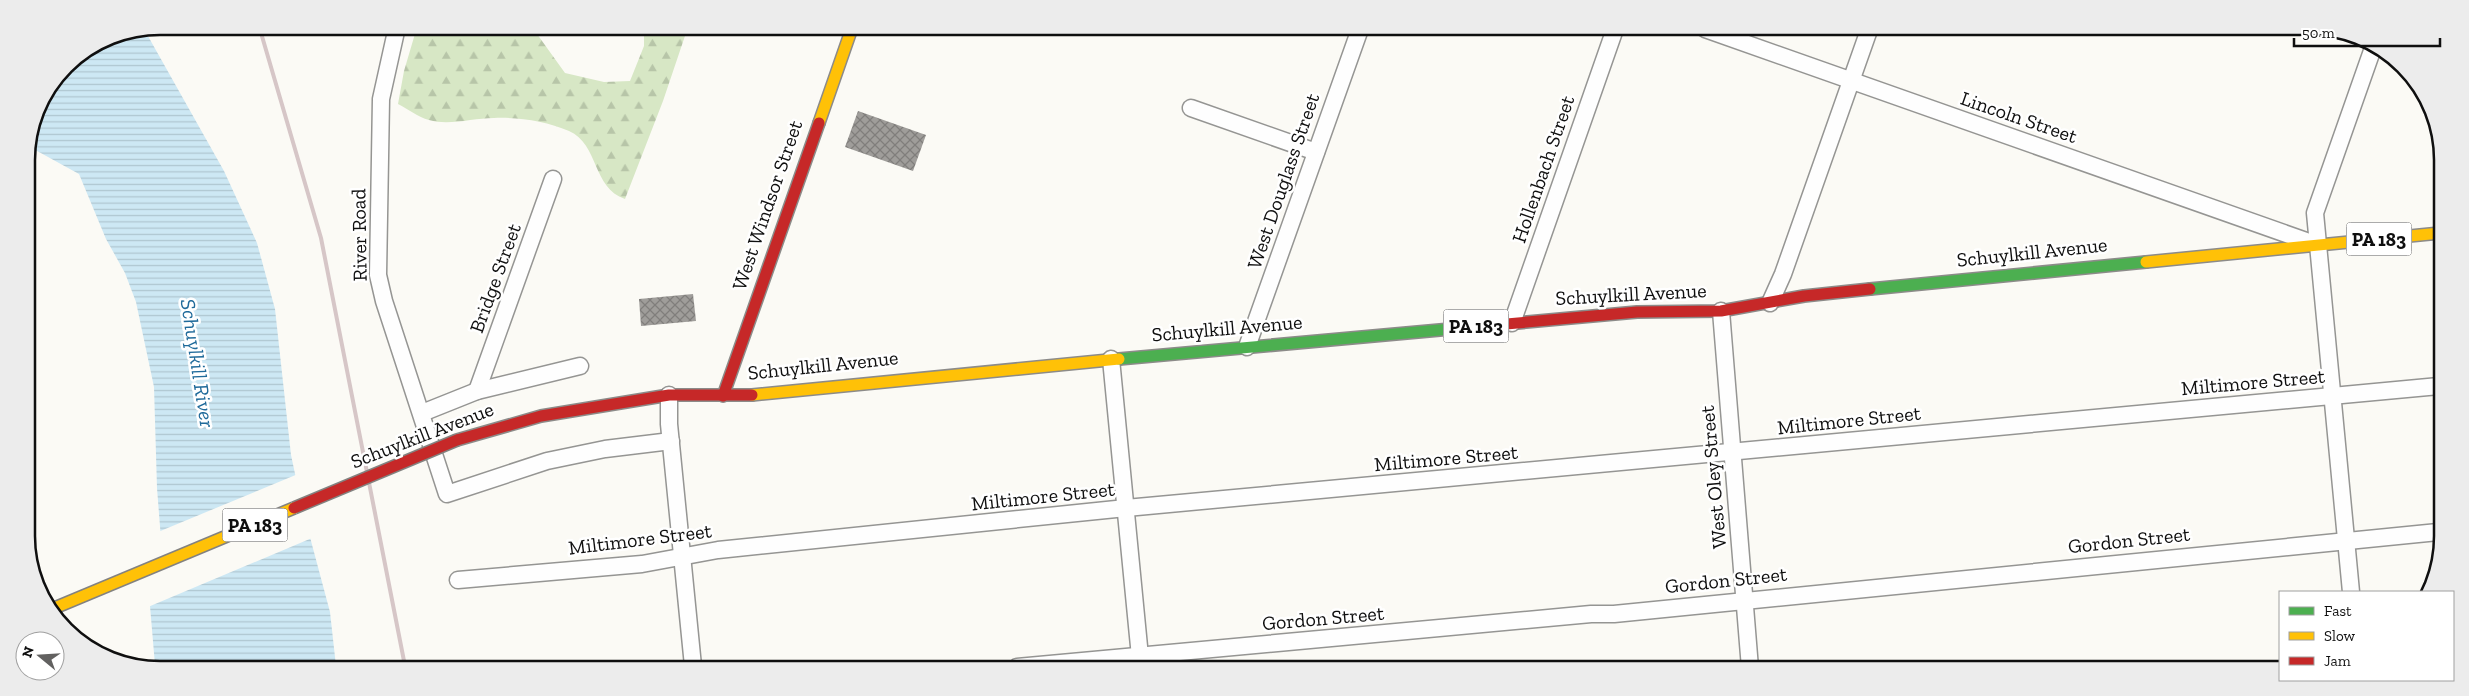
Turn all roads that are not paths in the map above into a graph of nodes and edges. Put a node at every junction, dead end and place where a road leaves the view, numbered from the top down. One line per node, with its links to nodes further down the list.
1 (395, 35): 25 (street, River Road)
2 (850, 35): 23 (main road, West Windsor Street)
3 (1358, 35): 10 (street, West Douglass Street)
4 (1613, 35): 16 (street, Hollenbach Street)
5 (1722, 35): 8 (street, Lincoln Street)
6 (1867, 35): 8 (street)
7 (2371, 52): 13 (street)
8 (1851, 81): 13 (street, Lincoln Street); 14 (street)
9 (1190, 108): 10 (street)
10 (1316, 152): 17 (street, West Douglass Street)
11 (553, 179): 21 (street, Bridge Street)
12 (2434, 235): 13 (main road, Schuylkill Avenue / PA 183)
13 (2318, 245): 14 (main road, Schuylkill Avenue / PA 183); 24 (street)
14 (1770, 303): 15 (main road, Schuylkill Avenue / PA 183)
15 (1721, 311): 16 (main road, Schuylkill Avenue / PA 183); 27 (street, West Oley Street)
16 (1512, 323): 17 (main road, Schuylkill Avenue / PA 183)
17 (1247, 347): 18 (main road, Schuylkill Avenue / PA 183)
18 (1112, 359): 23 (main road, Schuylkill Avenue / PA 183); 28 (street)
19 (580, 366): 21 (street, Schuylkill Avenue)
20 (2434, 386): 24 (street, Miltimore Street)
21 (477, 391): 25 (street, Schuylkill Avenue)
22 (668, 395): 23 (main road, Schuylkill Avenue / PA 183); 26 (street); 35 (main road, Schuylkill Avenue / PA 183, bridge)
23 (723, 396)
24 (2332, 396): 27 (street, Miltimore Street); 30 (street)
25 (422, 413): 26 (street, River Road)
26 (670, 441): 31 (street)
27 (1732, 453): 28 (street, Miltimore Street); 34 (street, West Oley Street)
28 (1126, 508): 31 (street, Miltimore Street); 37 (street)
29 (2434, 532): 30 (street, Gordon Street)
30 (2346, 541): 33 (street); 34 (street, Gordon Street)
31 (682, 556): 32 (street, Miltimore Street); 36 (street)
32 (458, 580)
33 (2351, 591)
34 (1744, 599): 37 (street, Gordon Street); 38 (street, West Oley Street)
35 (58, 607)
36 (692, 661)
37 (1140, 661)
38 (1749, 661)

